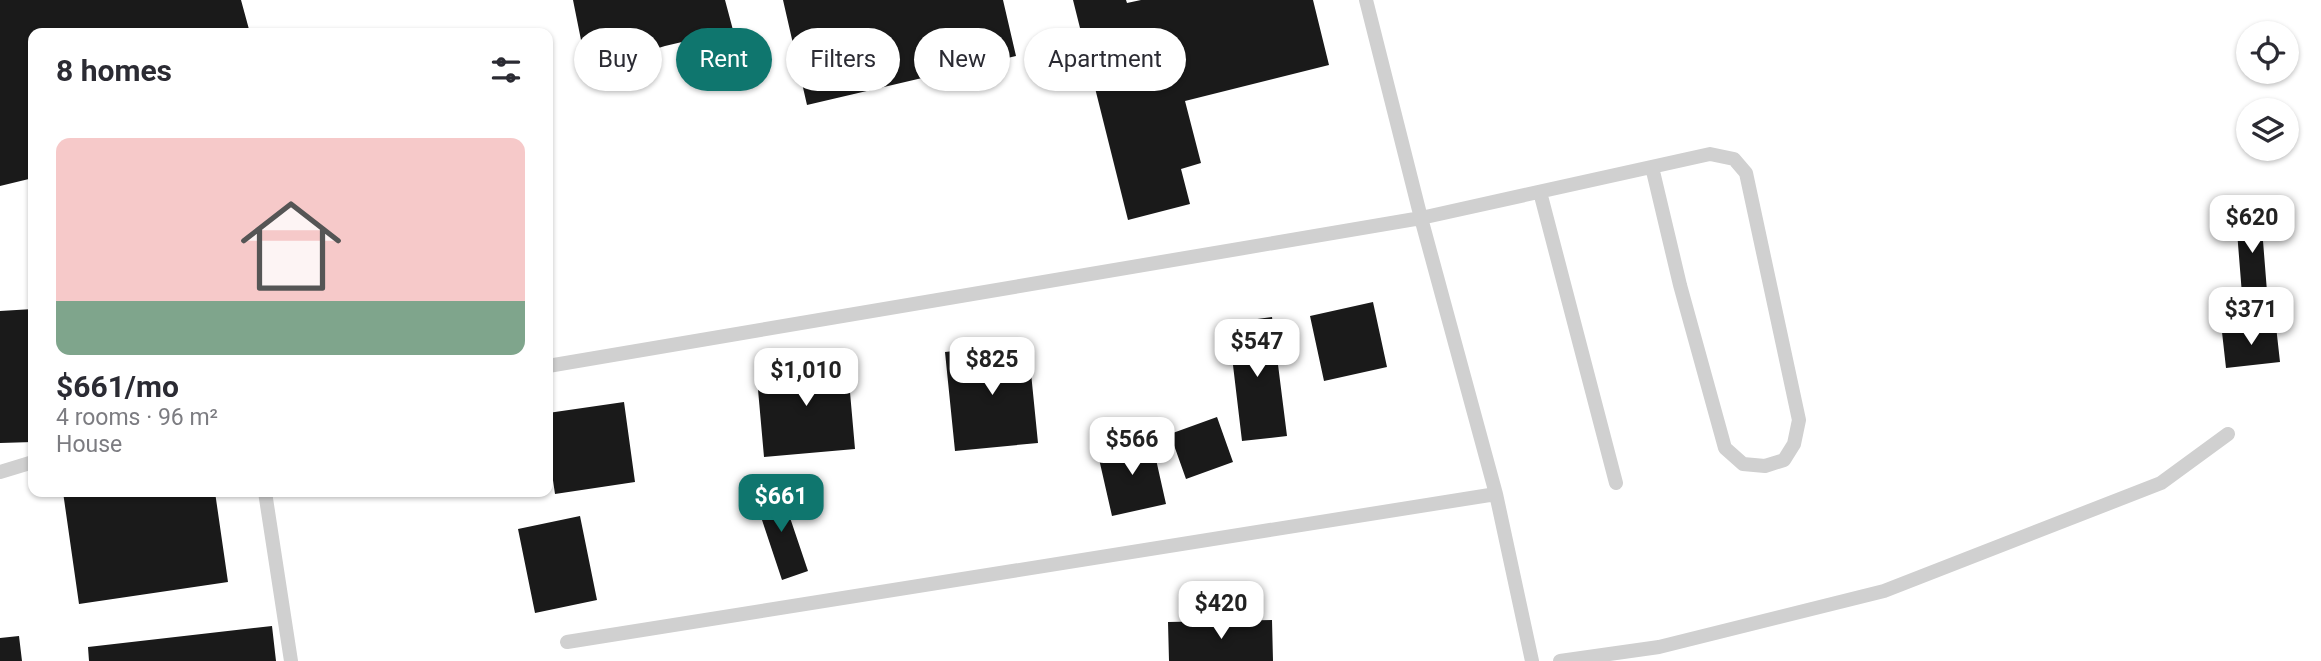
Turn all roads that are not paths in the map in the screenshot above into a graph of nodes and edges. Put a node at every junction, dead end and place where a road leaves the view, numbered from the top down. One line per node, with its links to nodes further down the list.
1 (1366, 0): 4 (lane)
2 (1652, 167): 2 (lane); 3 (lane)
3 (1540, 192): 4 (lane); 9 (lane)
4 (1421, 218): 5 (lane); 10 (lane)
5 (553, 365)
6 (2228, 434): 15 (lane)
7 (28, 464): 8 (lane)
8 (0, 472)
9 (1616, 483)
10 (1496, 494): 12 (lane); 14 (lane)
11 (266, 497): 13 (lane)
12 (567, 642)
13 (291, 661)
14 (1532, 661)
15 (1560, 661)

